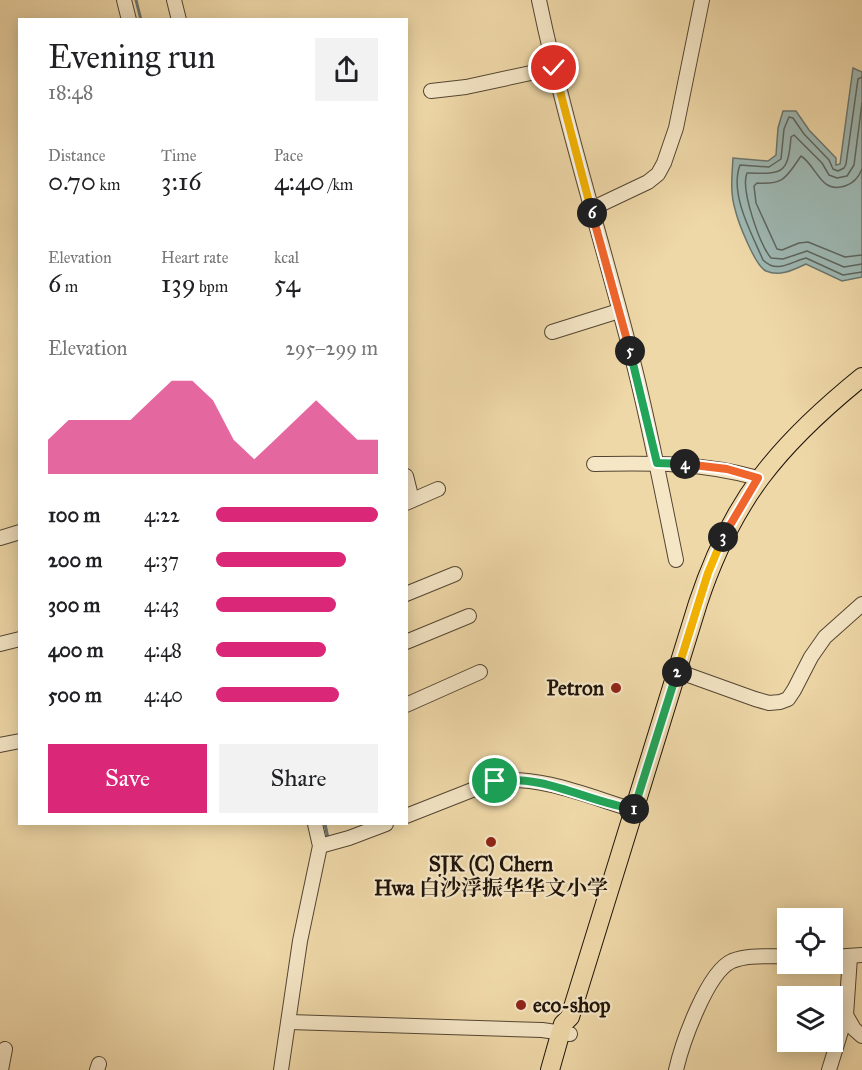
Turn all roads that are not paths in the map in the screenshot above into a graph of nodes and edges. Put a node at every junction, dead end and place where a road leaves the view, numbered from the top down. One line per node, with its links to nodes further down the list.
1 (124, 0): 5 (street)
2 (174, 0): 6 (street)
3 (539, 0): 7 (street)
4 (702, 0): 9 (street)
5 (128, 18)
6 (178, 18)
7 (550, 69): 8 (street); 9 (street)
8 (431, 91)
9 (591, 209): 10 (street)
10 (619, 311): 11 (street); 13 (street)
11 (552, 332)
12 (862, 377): 15 (main road)
13 (657, 463): 14 (street); 15 (street); 20 (street)
14 (594, 464)
15 (758, 478): 28 (main road)
16 (438, 489): 17 (street)
17 (409, 501)
18 (18, 533): 19 (street)
19 (0, 538)
20 (676, 560)
21 (455, 574): 22 (street)
22 (408, 593)
23 (862, 604): 28 (street)
24 (469, 616): 26 (street)
25 (18, 640): 27 (street)
26 (408, 641)
27 (0, 644)
28 (677, 671): 33 (main road)
29 (480, 672): 30 (street)
30 (408, 704)
31 (18, 741): 32 (street)
32 (0, 745)
33 (634, 810): 34 (street); 43 (main road)
34 (408, 815)
35 (315, 825): 38 (street)
36 (381, 825): 37 (street)
37 (349, 831): 38 (street)
38 (320, 846): 42 (street)
39 (856, 956): 41 (street)
40 (777, 957): 50 (street)
41 (846, 1015): 44 (street); 51 (street)
42 (289, 1022): 43 (street); 47 (street)
43 (567, 1028): 48 (main road); 49 (main road)
44 (862, 1036)
45 (5, 1049): 46 (street)
46 (1, 1070)
47 (281, 1070)
48 (550, 1070)
49 (560, 1070)
50 (676, 1070)
51 (829, 1070)

